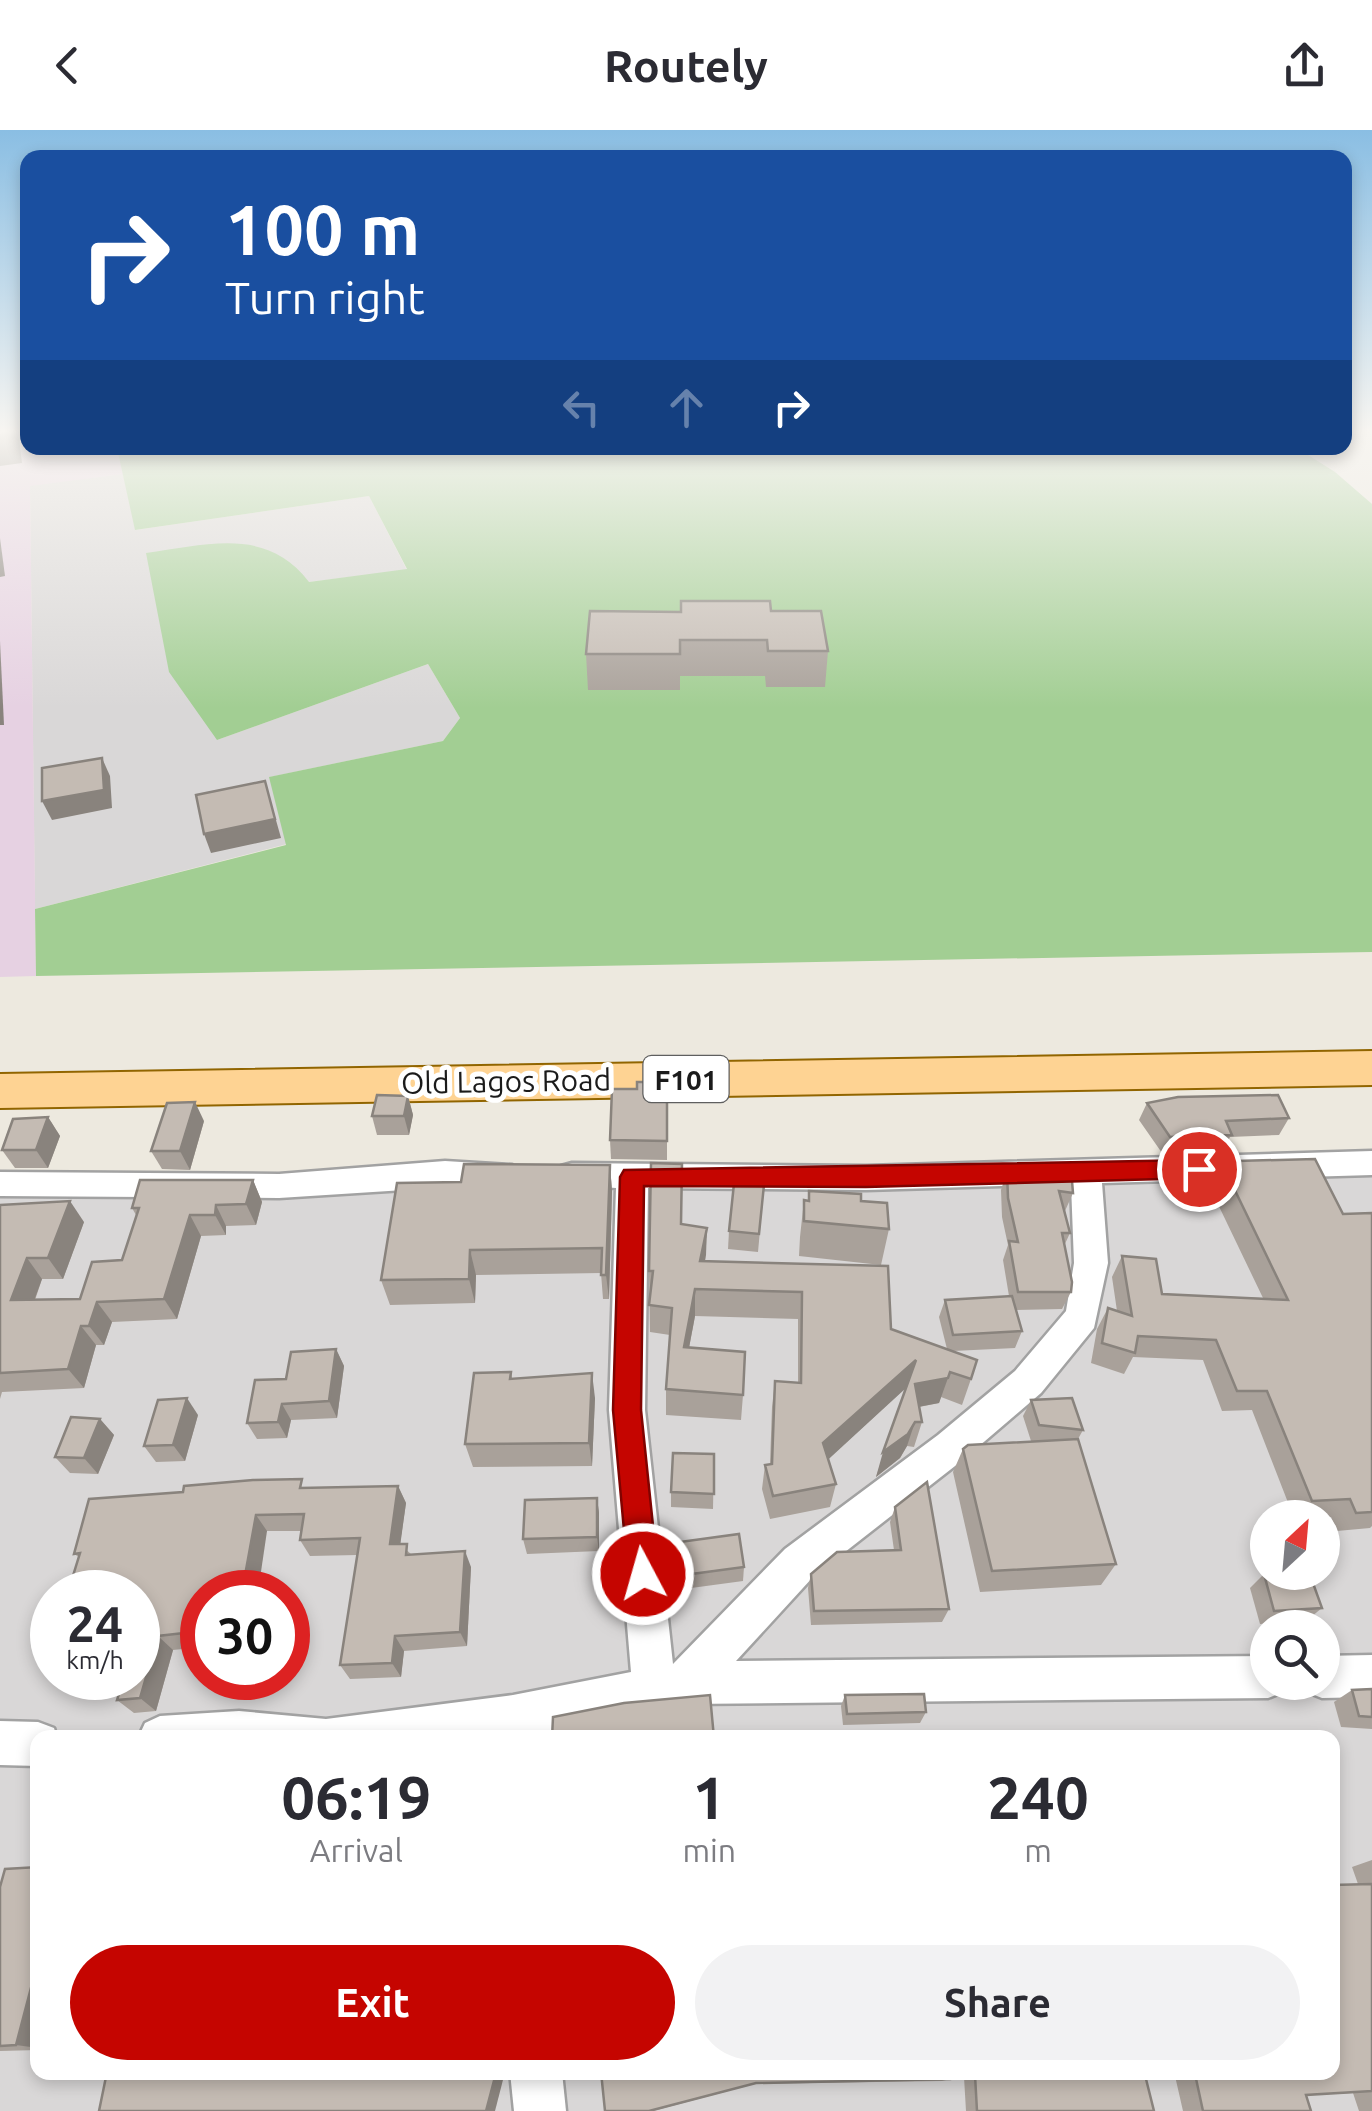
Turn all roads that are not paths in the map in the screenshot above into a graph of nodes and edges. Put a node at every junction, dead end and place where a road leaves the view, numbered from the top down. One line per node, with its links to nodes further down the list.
1 (1372, 1068): 2 (main road, Old Lagos Road / F101)
2 (0, 1091)
3 (1372, 1163): 4 (street)
4 (1086, 1172): 5 (street); 10 (street)
5 (632, 1177): 6 (street); 10 (street)
6 (0, 1184)
7 (1340, 1676): 8 (street)
8 (1372, 1676)
9 (1250, 1677): 10 (street)
10 (671, 1686): 11 (street)
11 (514, 1727): 12 (street)
12 (465, 1730)
13 (0, 1743): 14 (street)
14 (30, 1744)
15 (537, 2080): 16 (street)
16 (540, 2111)

